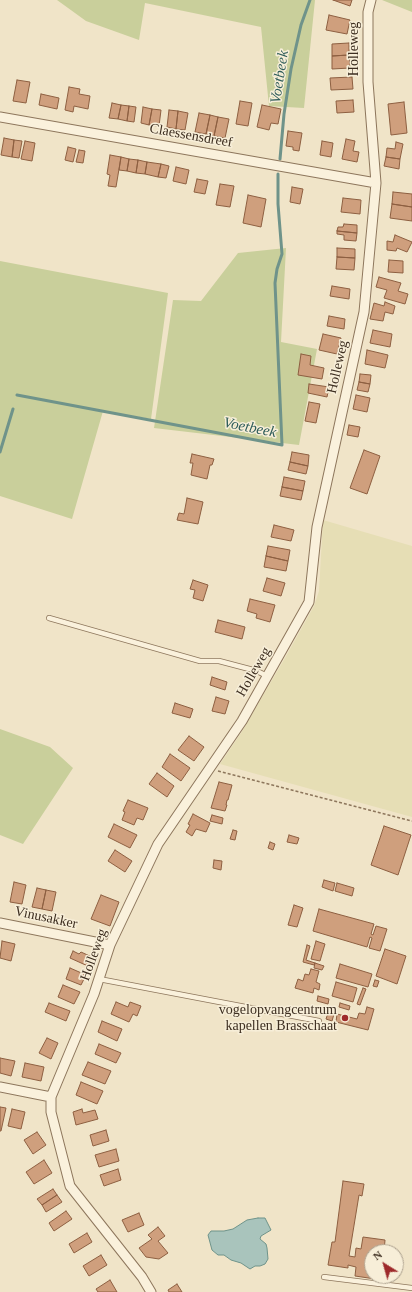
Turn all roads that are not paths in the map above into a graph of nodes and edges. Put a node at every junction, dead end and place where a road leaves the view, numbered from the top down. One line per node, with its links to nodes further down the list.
1 (371, 0): 3 (street, Holleweg)
2 (0, 117): 3 (street, Claessensdreef)
3 (376, 183): 5 (street, Holleweg)
4 (49, 618): 5 (lane)
5 (267, 676): 7 (street, Holleweg)
6 (0, 922): 7 (street, Vinusakker)
7 (110, 945): 8 (street, Holleweg)
8 (99, 979): 9 (lane); 11 (street, Holleweg)
9 (320, 1021)
10 (0, 1087): 11 (street)
11 (51, 1097): 14 (street, Holleweg)
12 (324, 1278): 13 (lane)
13 (412, 1288)
14 (151, 1292)

